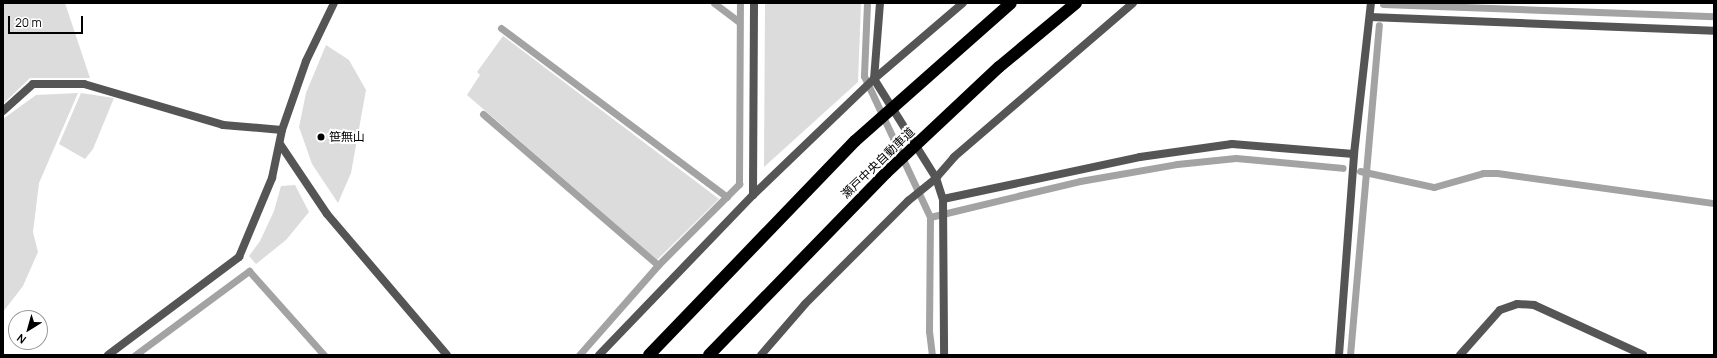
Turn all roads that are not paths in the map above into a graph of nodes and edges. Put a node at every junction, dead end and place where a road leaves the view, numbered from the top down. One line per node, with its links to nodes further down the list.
1 (334, 3): 13 (street)
2 (754, 3): 17 (street)
3 (880, 3): 11 (street)
4 (963, 3): 11 (street)
5 (1011, 3): 22 (highway)
6 (1076, 3): 23 (highway, 瀬戸中央自動車道)
7 (1133, 3): 16 (street)
8 (1371, 3): 9 (street)
9 (1370, 17): 10 (street); 15 (street)
10 (1714, 31)
11 (873, 80): 16 (street); 17 (street)
12 (3, 110): 13 (street)
13 (282, 130): 14 (street)
14 (280, 144): 19 (street); 20 (street)
15 (1354, 154): 18 (street); 26 (street)
16 (936, 178): 18 (street); 24 (street)
17 (753, 195): 21 (street)
18 (944, 203): 25 (street)
19 (108, 355)
20 (447, 355)
21 (599, 355)
22 (649, 355)
23 (709, 355)
24 (761, 355)
25 (944, 355)
26 (1339, 355)
27 (1460, 355): 28 (street)
28 (1643, 355)

